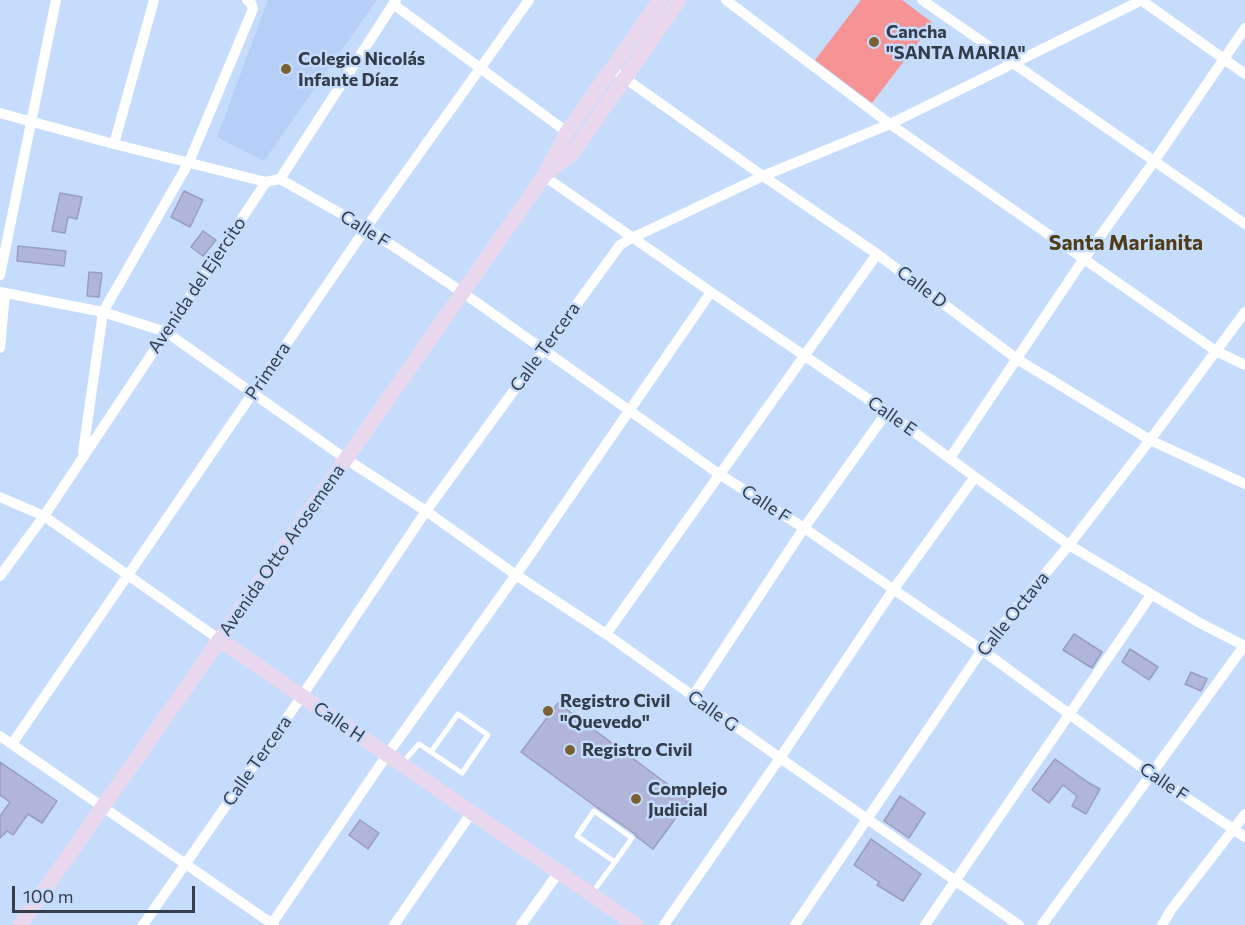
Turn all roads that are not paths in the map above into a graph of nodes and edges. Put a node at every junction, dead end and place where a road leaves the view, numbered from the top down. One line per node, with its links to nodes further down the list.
1 (56, 0): 18 (street)
2 (154, 0): 21 (street)
3 (529, 0): 14 (street, Primera)
4 (660, 0): 15 (main road, Avenida Otto Arosemena)
5 (679, 0): 15 (main road, Avenida Otto Arosemena)
6 (726, 0): 19 (street)
7 (922, 0): 13 (street)
8 (1142, 0): 12 (street); 13 (street, Calle Tercera)
9 (249, 2): 23 (street)
10 (394, 2): 14 (street); 26 (street)
11 (1245, 28): 12 (street)
12 (1224, 60): 16 (street); 22 (street)
13 (1014, 63): 19 (street, Calle Tercera); 22 (street)
14 (480, 68): 20 (street); 29 (street, Primera)
15 (617, 73): 20 (main road, Avenida Otto Arosemena); 24 (main road, Avenida Otto Arosemena); 25 (street, Calle D)
16 (1245, 74)
17 (0, 113): 18 (street)
18 (31, 122): 21 (street); 33 (street)
19 (890, 124): 25 (street, Calle Tercera); 32 (street)
20 (567, 132): 24 (main road, Avenida Otto Arosemena)
21 (114, 144): 23 (street)
22 (1155, 160): 28 (street); 32 (street)
23 (189, 162): 27 (street); 37 (street)
24 (544, 176): 30 (street, Calle E); 35 (main road, Avenida Otto Arosemena)
25 (763, 176): 30 (street, Calle Tercera); 31 (street, Calle D)
26 (280, 179): 27 (street); 29 (street, Calle F)
27 (266, 182): 39 (street, Avenida del Ejercito)
28 (1245, 224)
29 (366, 228): 35 (street, Calle F); 46 (street, Primera)
30 (633, 238): 36 (street, Calle E); 41 (street, Calle Tercera)
31 (877, 254): 43 (street); 44 (street, Calle D)
32 (1083, 260): 42 (street); 44 (street)
33 (0, 275)
34 (2, 292): 37 (street, Calle G); 40 (street)
35 (462, 292): 41 (street, Calle F); 52 (main road, Avenida Otto Arosemena)
36 (711, 292): 43 (street, Calle E); 47 (street)
37 (103, 312): 39 (street, Calle G); 50 (street)
38 (1245, 312): 42 (street, Calle Octava)
39 (166, 332): 46 (street, Calle G); 50 (street, Avenida del Ejercito)
40 (0, 348)
41 (544, 349): 47 (street, Calle F); 57 (street, Calle Tercera)
42 (1216, 351): 45 (street); 49 (street, Calle Octava)
43 (805, 356): 48 (street, Calle E); 53 (street)
44 (1017, 359): 49 (street, Calle D); 51 (street)
45 (1245, 365)
46 (253, 393): 52 (street, Calle G); 63 (street, Primera)
47 (629, 411): 53 (street, Calle F); 61 (street)
48 (887, 412): 51 (street, Calle E); 59 (street)
49 (1150, 440): 55 (street, Calle D); 60 (street, Calle Octava)
50 (82, 457): 58 (street, Avenida del Ejercito)
51 (950, 458): 54 (street, Calle E)
52 (346, 459): 57 (street, Calle G); 67 (main road, Avenida Otto Arosemena)
53 (719, 474): 59 (street, Calle F); 66 (street)
54 (975, 477): 60 (street, Calle E); 64 (street)
55 (1245, 484)
56 (0, 496): 58 (street, Calle H)
57 (426, 511): 61 (street, Calle G); 70 (street, Calle Tercera)
58 (44, 516): 62 (street, Avenida del Ejercito); 63 (street, Calle H)
59 (804, 528): 64 (street, Calle F); 71 (street)
60 (1068, 545): 65 (street, Calle E); 69 (street, Calle Octava)
61 (516, 575): 66 (street, Calle G); 76 (street)
62 (0, 576)
63 (128, 576): 67 (street, Calle H); 74 (street, Primera)
64 (893, 590): 69 (street, Calle F); 77 (street)
65 (1151, 595): 68 (street, Calle E); 72 (street)
66 (606, 634): 71 (street, Calle G)
67 (219, 640): 70 (main road, Calle H); 80 (main road, Avenida Otto Arosemena)
68 (1245, 646): 79 (street)
69 (982, 650): 72 (street, Calle F); 83 (street, Calle Octava)
70 (302, 696): 76 (main road, Calle H); 87 (street, Calle Tercera)
71 (693, 696): 77 (street, Calle G)
72 (1069, 714): 79 (street, Calle F); 89 (street)
73 (0, 736): 74 (street)
74 (12, 744): 80 (street)
75 (431, 752): 75 (lane); 78 (lane)
76 (387, 754): 78 (main road, Calle H); 93 (street)
77 (780, 758): 83 (street, Calle G); 97 (street)
78 (402, 765): 81 (main road, Calle H)
79 (1151, 774): 84 (street, Calle F); 101 (street)
80 (103, 806): 87 (street); 91 (main road, Avenida Otto Arosemena)
81 (472, 812): 88 (main road, Calle H); 94 (street)
82 (1245, 814): 84 (street)
83 (867, 818): 89 (street, Calle G); 98 (street, Calle Octava)
84 (1234, 830): 85 (street, Calle F); 102 (street)
85 (1245, 837)
86 (615, 862): 86 (lane); 90 (lane)
87 (185, 863): 92 (street, Calle Tercera); 93 (street)
88 (559, 872): 90 (main road, Calle H); 95 (street)
89 (955, 881): 99 (street); 100 (street, Calle G)
90 (591, 894): 96 (main road, Calle H)
91 (20, 925)
92 (143, 925)
93 (272, 925)
94 (394, 925)
95 (521, 925)
96 (636, 925)
97 (664, 925)
98 (795, 925)
99 (925, 925)
100 (1019, 925)
101 (1042, 925)
102 (1161, 925)

